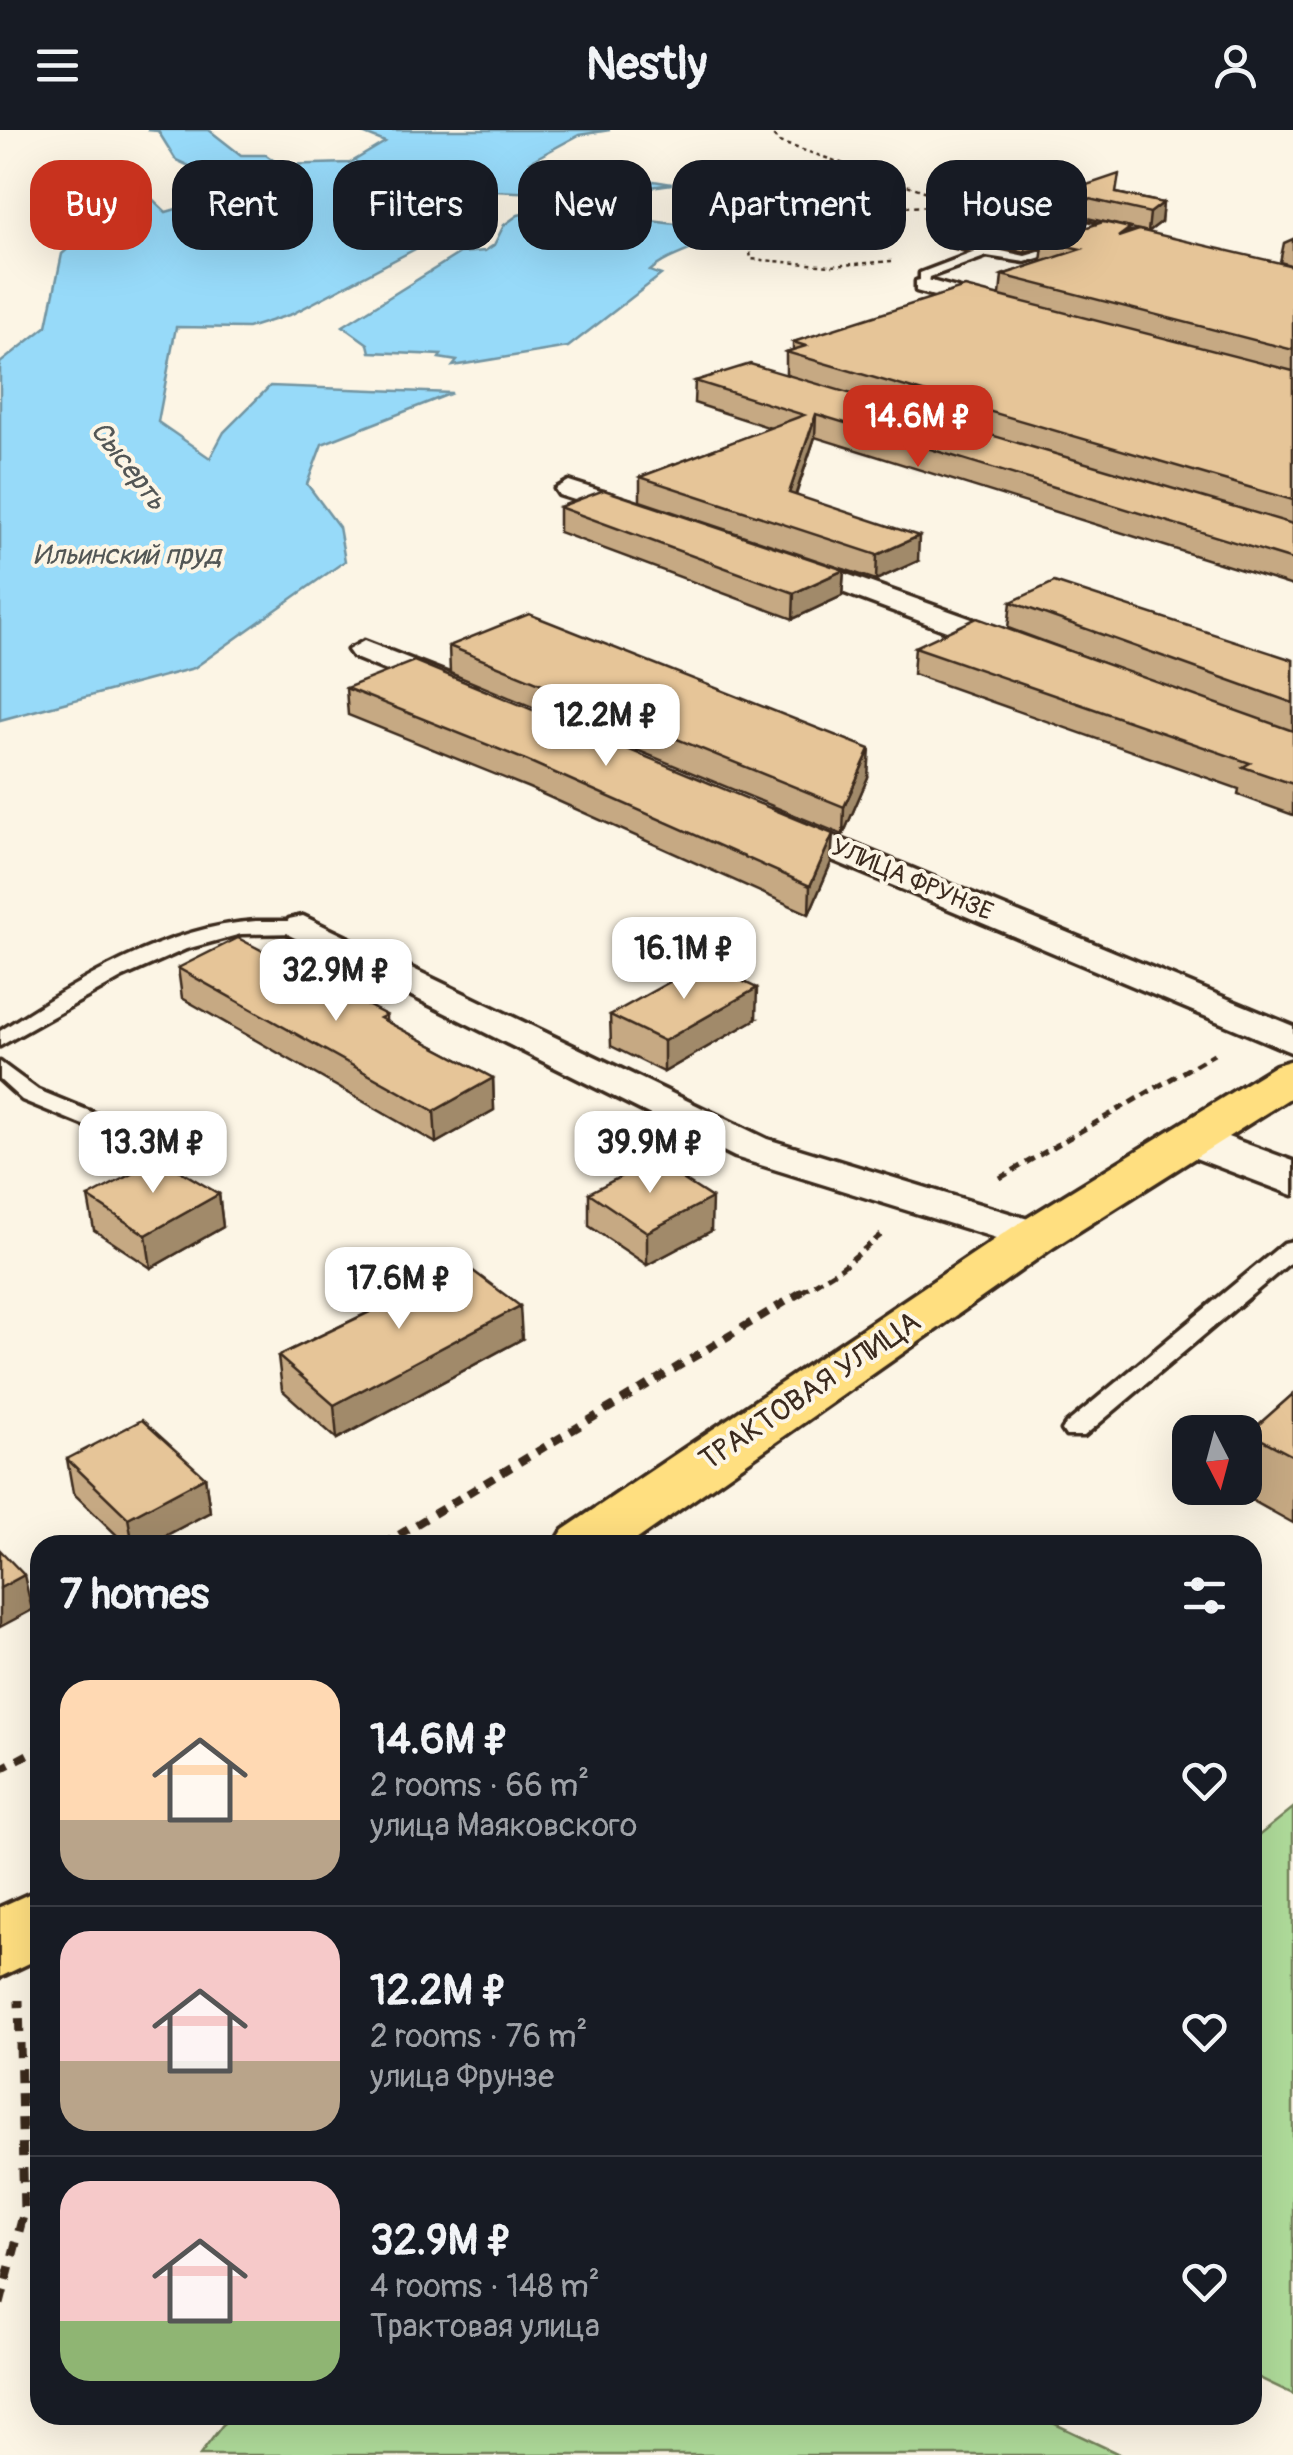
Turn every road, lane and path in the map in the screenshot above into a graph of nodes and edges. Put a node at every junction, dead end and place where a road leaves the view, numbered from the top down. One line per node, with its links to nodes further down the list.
1 (768, 130): 2 (path)
2 (926, 192)
3 (926, 209): 8 (path)
4 (1087, 231): 5 (street)
5 (1163, 246)
6 (973, 250): 8 (lane)
7 (1056, 250): 8 (lane)
8 (982, 253): 9 (lane)
9 (924, 286): 10 (street)
10 (1035, 316)
11 (570, 488): 12 (street)
12 (678, 525)
13 (750, 550): 15 (street)
14 (364, 650): 16 (street)
15 (1058, 661)
16 (492, 704)
17 (748, 811): 19 (street, УЛИЦА ФРУНЗЕ)
18 (303, 926): 20 (lane); 27 (street)
19 (1258, 1027): 21 (street, УЛИЦА ФРУНЗЕ); 27 (path)
20 (0, 1040)
21 (1293, 1041)
22 (0, 1070): 25 (lane)
23 (1293, 1075): 24 (main road, ТРАКТОВАЯ УЛИЦА)
24 (1195, 1140): 26 (street); 28 (main road, ТРАКТОВАЯ УЛИЦА)
25 (184, 1158)
26 (1293, 1179)
27 (946, 1208): 28 (street); 31 (path)
28 (1035, 1236): 32 (main road, ТРАКТОВАЯ УЛИЦА)
29 (1293, 1248): 30 (lane)
30 (1075, 1430)
31 (399, 1535)
32 (600, 1535)
33 (30, 1754): 34 (path)
34 (0, 1770)
35 (19, 1933): 36 (path)
36 (0, 2304)

